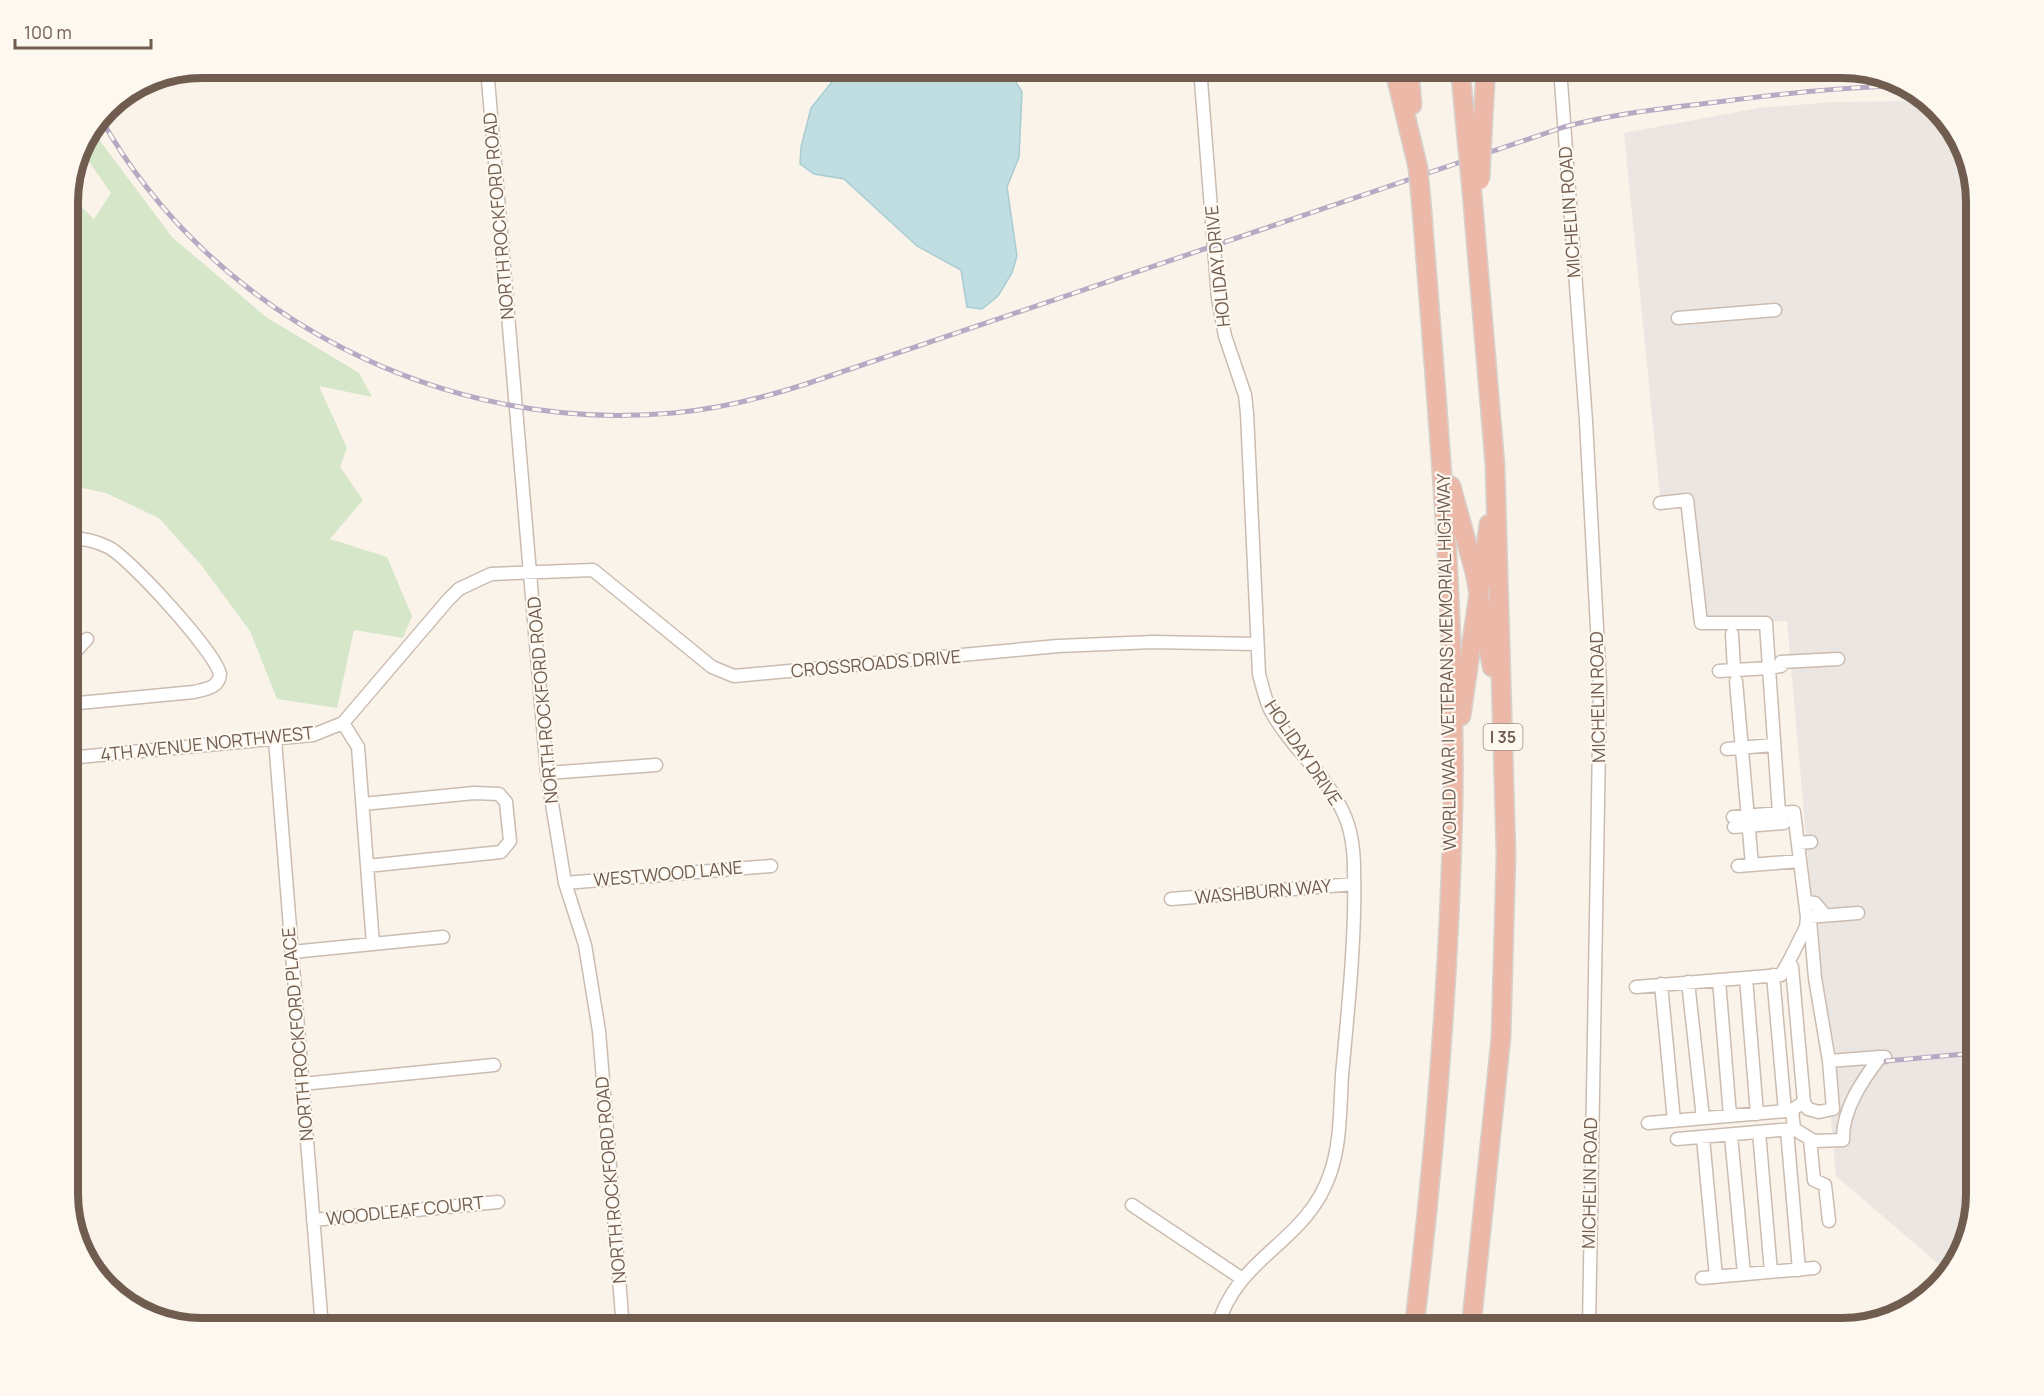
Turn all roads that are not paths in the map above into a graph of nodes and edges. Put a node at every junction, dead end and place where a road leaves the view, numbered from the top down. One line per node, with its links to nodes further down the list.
1 (488, 78): 16 (street, NORTH ROCKFORD ROAD)
2 (1201, 78): 20 (street, HOLIDAY DRIVE)
3 (1397, 78): 9 (highway)
4 (1410, 78): 9 (highway, WORLD WAR I VETERANS MEMORIAL HIGHWAY)
5 (1463, 78): 8 (highway, I 35)
6 (1484, 78): 8 (highway)
7 (1561, 78): 95 (street, MICHELIN ROAD)
8 (1474, 119): 13 (highway, I 35, bridge)
9 (1413, 140): 12 (highway, WORLD WAR I VETERANS MEMORIAL HIGHWAY, bridge)
10 (1774, 310): 11 (street)
11 (1677, 318)
12 (1442, 456): 17 (highway); 37 (highway, WORLD WAR I VETERANS MEMORIAL HIGHWAY)
13 (1495, 465): 17 (highway); 35 (highway, I 35)
14 (1660, 503): 23 (street)
15 (78, 540): 26 (street)
16 (531, 572): 20 (street, CROSSROADS DRIVE); 27 (street, 4TH AVENUE NORTHWEST); 34 (street, NORTH ROCKFORD ROAD)
17 (1479, 593): 35 (highway); 37 (highway)
18 (1732, 634): 25 (street)
19 (87, 639): 21 (street)
20 (1257, 644): 48 (street, HOLIDAY DRIVE)
21 (78, 649)
22 (1838, 659): 23 (street)
23 (1769, 668): 25 (street); 29 (street)
24 (1719, 671): 25 (street)
25 (1735, 676): 30 (street)
26 (78, 703)
27 (343, 723): 28 (street, 4TH AVENUE NORTHWEST); 36 (street)
28 (275, 740): 32 (street, 4TH AVENUE NORTHWEST); 55 (street, NORTH ROCKFORD PLACE)
29 (1773, 745): 30 (street); 38 (street)
30 (1741, 748): 31 (street); 39 (street)
31 (1727, 749)
32 (78, 757)
33 (656, 765): 34 (street)
34 (547, 773): 47 (street, NORTH ROCKFORD ROAD)
35 (1504, 779): 94 (highway, I 35)
36 (363, 804): 44 (street); 44 (street)
37 (1453, 805): 93 (highway, WORLD WAR I VETERANS MEMORIAL HIGHWAY)
38 (1781, 818): 39 (street); 41 (street)
39 (1748, 821): 40 (street); 43 (street)
40 (1734, 822)
41 (1806, 842): 42 (street); 50 (street)
42 (1800, 861): 43 (street); 50 (street)
43 (1752, 865): 46 (street)
44 (367, 866): 54 (street)
45 (771, 866): 47 (street, WESTWOOD LANE)
46 (1738, 866)
47 (565, 883): 91 (street, NORTH ROCKFORD ROAD)
48 (1354, 884): 49 (street, WASHBURN WAY); 88 (street, HOLIDAY DRIVE)
49 (1171, 899)
50 (1807, 902): 51 (street)
51 (1820, 912): 52 (street); 56 (street); 63 (street)
52 (1858, 914)
53 (443, 937): 54 (street)
54 (373, 944): 55 (street)
55 (292, 952): 65 (street, NORTH ROCKFORD PLACE)
56 (1789, 961): 57 (street); 66 (street)
57 (1773, 975): 58 (street); 67 (street)
58 (1746, 978): 59 (street); 68 (street)
59 (1719, 980): 60 (street); 69 (street)
60 (1688, 982): 61 (street); 70 (street)
61 (1661, 984): 62 (street); 71 (street)
62 (1636, 987)
63 (1829, 1061): 66 (street); 77 (street)
64 (494, 1065): 65 (street)
65 (302, 1084): 81 (street, NORTH ROCKFORD PLACE)
66 (1804, 1102): 67 (street)
67 (1789, 1111): 68 (street); 73 (street)
68 (1757, 1114): 69 (street)
69 (1730, 1116): 70 (street)
70 (1702, 1118): 71 (street)
71 (1674, 1121): 72 (street)
72 (1648, 1123)
73 (1790, 1130): 74 (street); 77 (street); 84 (street)
74 (1759, 1132): 75 (street); 85 (street)
75 (1731, 1136): 76 (street); 86 (street)
76 (1703, 1138): 78 (street); 87 (street)
77 (1810, 1138): 82 (street)
78 (1677, 1139)
79 (498, 1202): 81 (street, WOODLEAF COURT)
80 (1132, 1205): 88 (street)
81 (313, 1220): 90 (street, NORTH ROCKFORD PLACE)
82 (1829, 1221)
83 (1814, 1268): 84 (street)
84 (1798, 1269): 85 (street)
85 (1771, 1272): 86 (street)
86 (1744, 1274): 87 (street)
87 (1716, 1277): 89 (street)
88 (1241, 1278): 92 (street, HOLIDAY DRIVE)
89 (1702, 1278)
90 (321, 1318)
91 (622, 1318)
92 (1220, 1318)
93 (1415, 1318)
94 (1473, 1318)
95 (1589, 1318)

